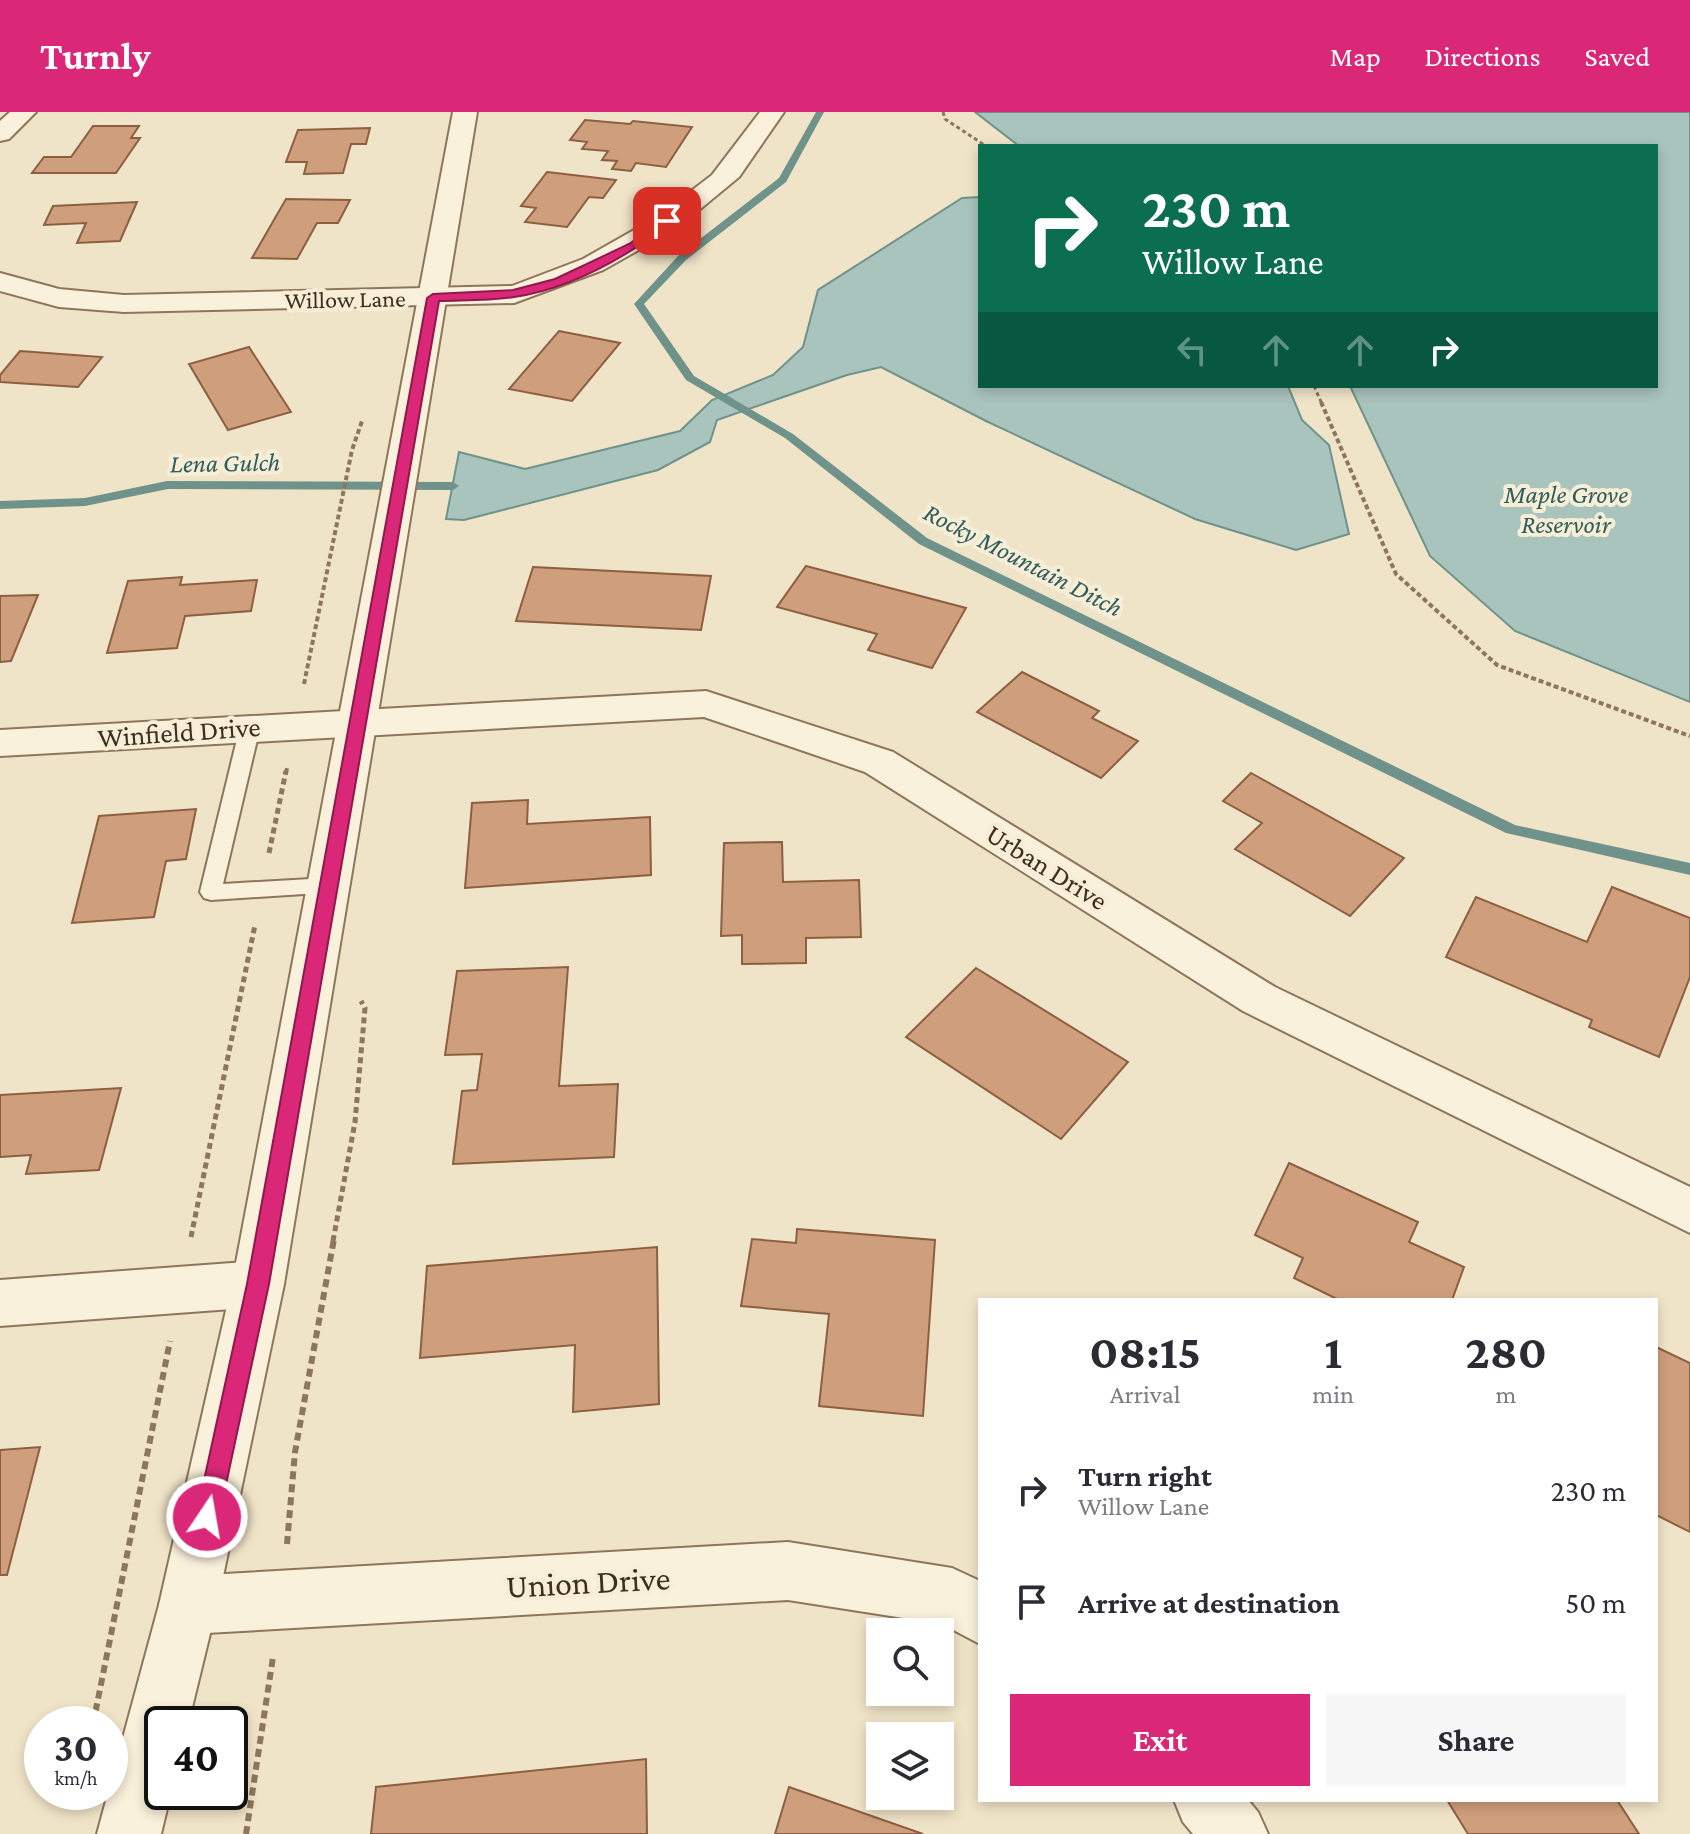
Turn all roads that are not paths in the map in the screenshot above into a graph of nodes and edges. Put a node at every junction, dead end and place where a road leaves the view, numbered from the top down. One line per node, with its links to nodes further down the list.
1 (24, 112): 4 (street)
2 (465, 112): 6 (street)
3 (772, 112): 6 (street, Willow Lane)
4 (0, 134)
5 (0, 281): 6 (street, Willow Lane)
6 (433, 298): 7 (street)
7 (357, 721): 8 (street, Winfield Drive); 10 (street); 11 (street, Urban Drive)
8 (250, 727): 9 (street, Winfield Drive); 10 (lane)
9 (0, 743)
10 (328, 886): 12 (street)
11 (1690, 1211)
12 (258, 1284): 13 (street); 14 (street)
13 (0, 1303)
14 (188, 1605): 15 (street, Union Drive); 17 (street)
15 (978, 1614)
16 (1207, 1802): 18 (street)
17 (129, 1834)
18 (1236, 1834)

